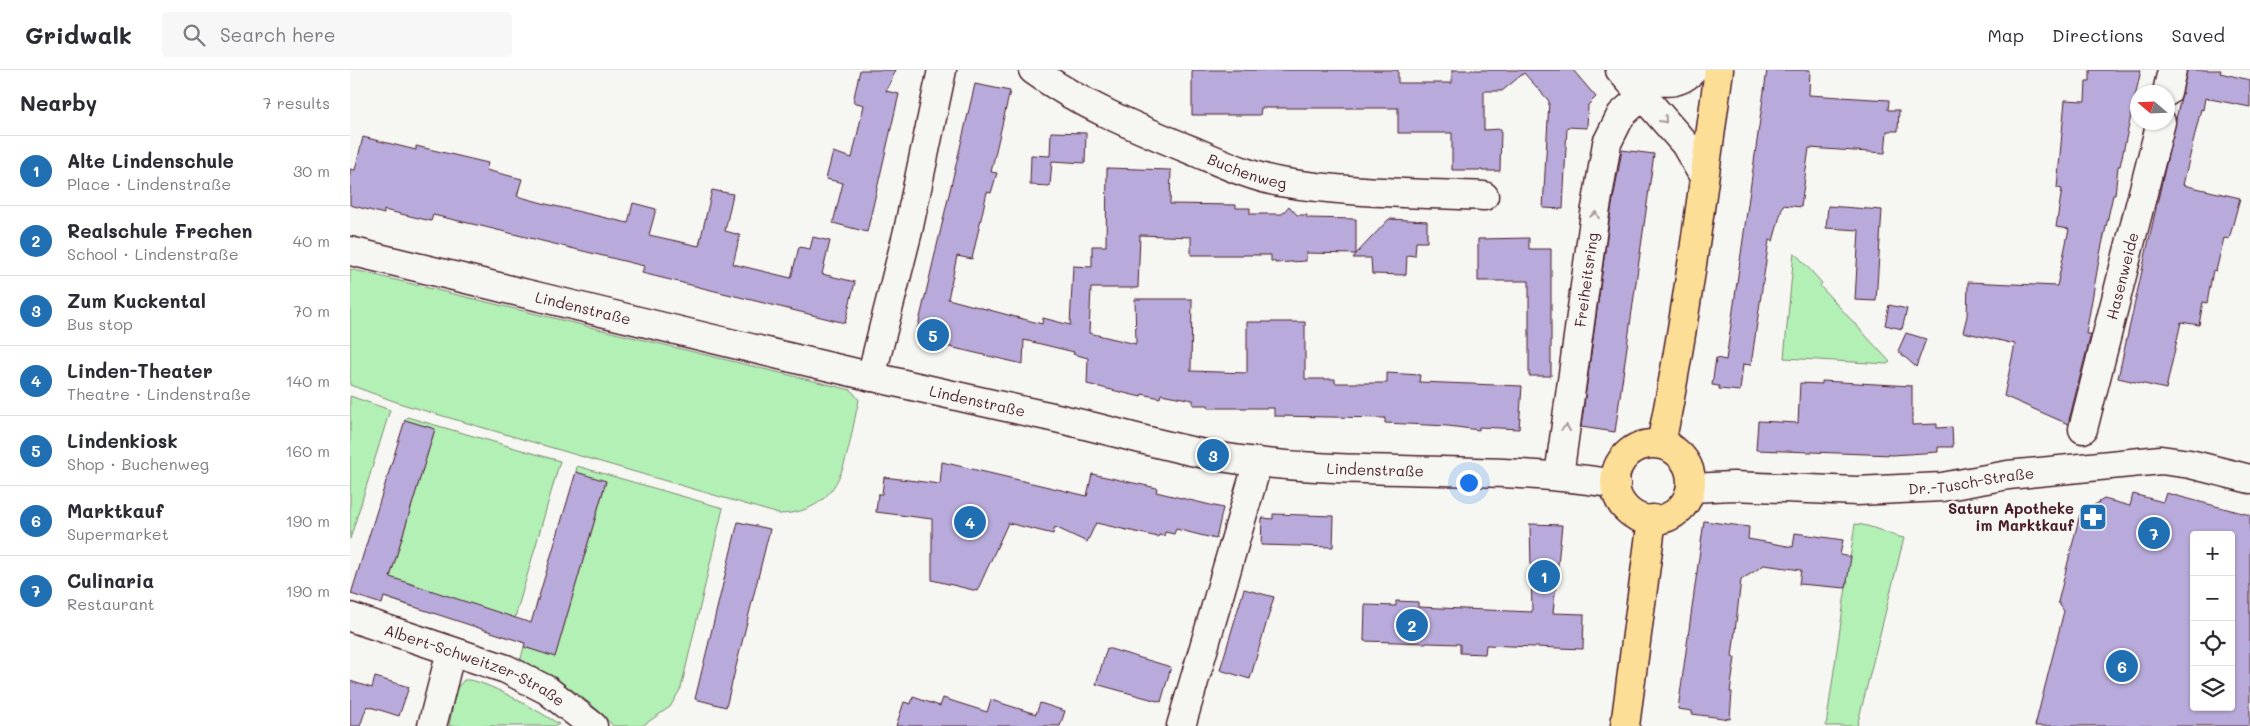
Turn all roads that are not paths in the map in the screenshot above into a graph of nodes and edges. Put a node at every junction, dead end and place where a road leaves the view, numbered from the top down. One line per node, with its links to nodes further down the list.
1 (942, 70): 13 (street)
2 (1033, 70): 11 (street, Buchenweg)
3 (1622, 70): 4 (street); 8 (street)
4 (1693, 70)
5 (1719, 70): 10 (main road)
6 (2172, 70): 7 (street)
7 (2169, 85)
8 (1642, 96): 10 (street, one-way to 10); 17 (street, Freiheitsring, one-way to 8)
9 (2159, 130): 14 (street, Hasenweide)
10 (1704, 177): 15 (main road)
11 (1484, 196)
12 (350, 251): 13 (street, Lindenstraße)
13 (871, 378): 16 (street, Lindenstraße)
14 (2084, 430)
15 (1661, 444): 19 (main road); 20 (main road)
16 (1258, 462): 17 (street, Lindenstraße); 26 (street)
17 (1559, 476): 19 (street, Lindenstraße)
18 (2250, 478): 20 (street, Dr.-Tusch-Straße)
19 (1616, 484): 21 (main road)
20 (1691, 488): 21 (main road)
21 (1652, 520): 27 (main road)
22 (350, 617): 23 (street, Albert-Schweitzer-Straße)
23 (451, 651): 24 (street); 25 (street, Albert-Schweitzer-Straße)
24 (432, 726)
25 (593, 726)
26 (1182, 726)
27 (1625, 726)

